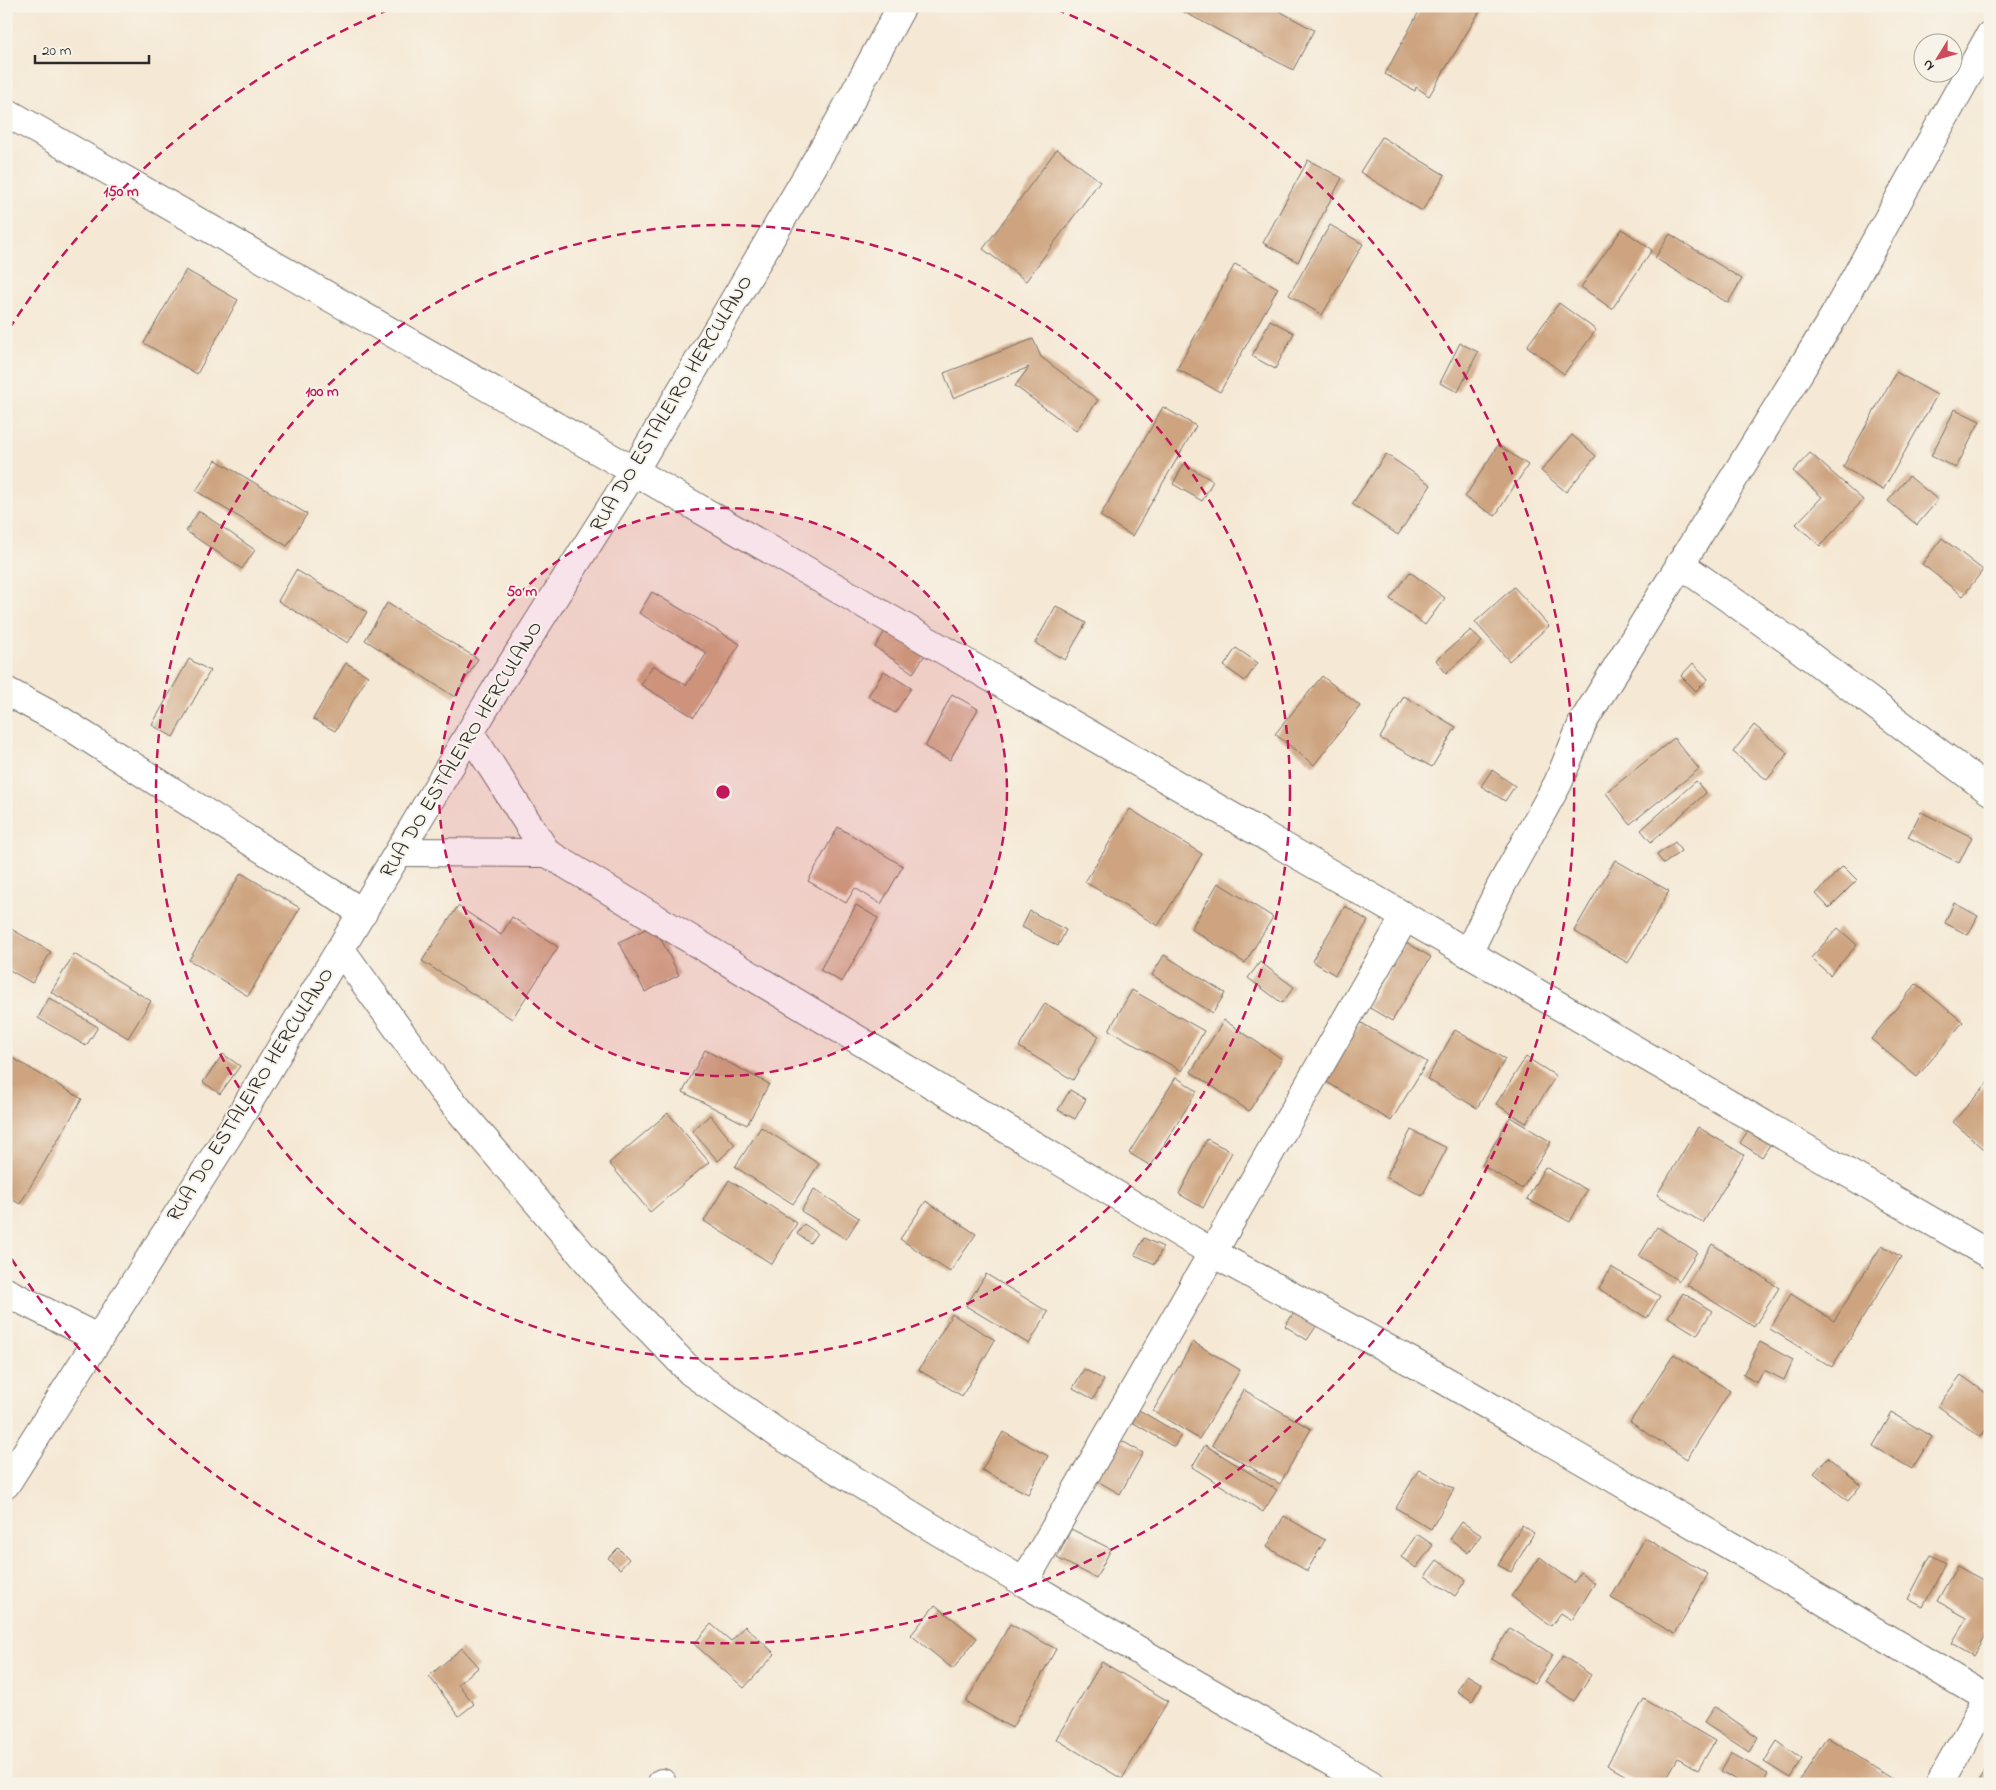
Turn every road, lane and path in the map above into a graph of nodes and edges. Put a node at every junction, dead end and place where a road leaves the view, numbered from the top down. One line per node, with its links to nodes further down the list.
1 (902, 6): 4 (street, RUA DO ESTALEIRO HERCULANO)
2 (1990, 35): 5 (street)
3 (6, 112): 4 (street)
4 (634, 471): 7 (street, RUA DO ESTALEIRO HERCULANO); 12 (street)
5 (1680, 564): 8 (street); 14 (street)
6 (6, 691): 11 (street)
7 (470, 733): 9 (street, RUA DO ESTALEIRO HERCULANO); 10 (street)
8 (1990, 791)
9 (400, 852): 10 (street); 11 (street, RUA DO ESTALEIRO HERCULANO)
10 (547, 853): 15 (street)
11 (363, 913): 13 (street, RUA DO ESTALEIRO HERCULANO)
12 (1405, 917): 14 (street); 15 (street)
13 (341, 950): 18 (street, RUA DO ESTALEIRO HERCULANO); 20 (street)
14 (1468, 953): 16 (street)
15 (1213, 1253): 20 (street); 21 (street)
16 (1990, 1255)
17 (6, 1292): 18 (street)
18 (97, 1338): 19 (street, RUA DO ESTALEIRO HERCULANO)
19 (6, 1484)
20 (1024, 1582): 22 (street)
21 (1989, 1698): 23 (street)
22 (1370, 1784)
23 (1939, 1784)

